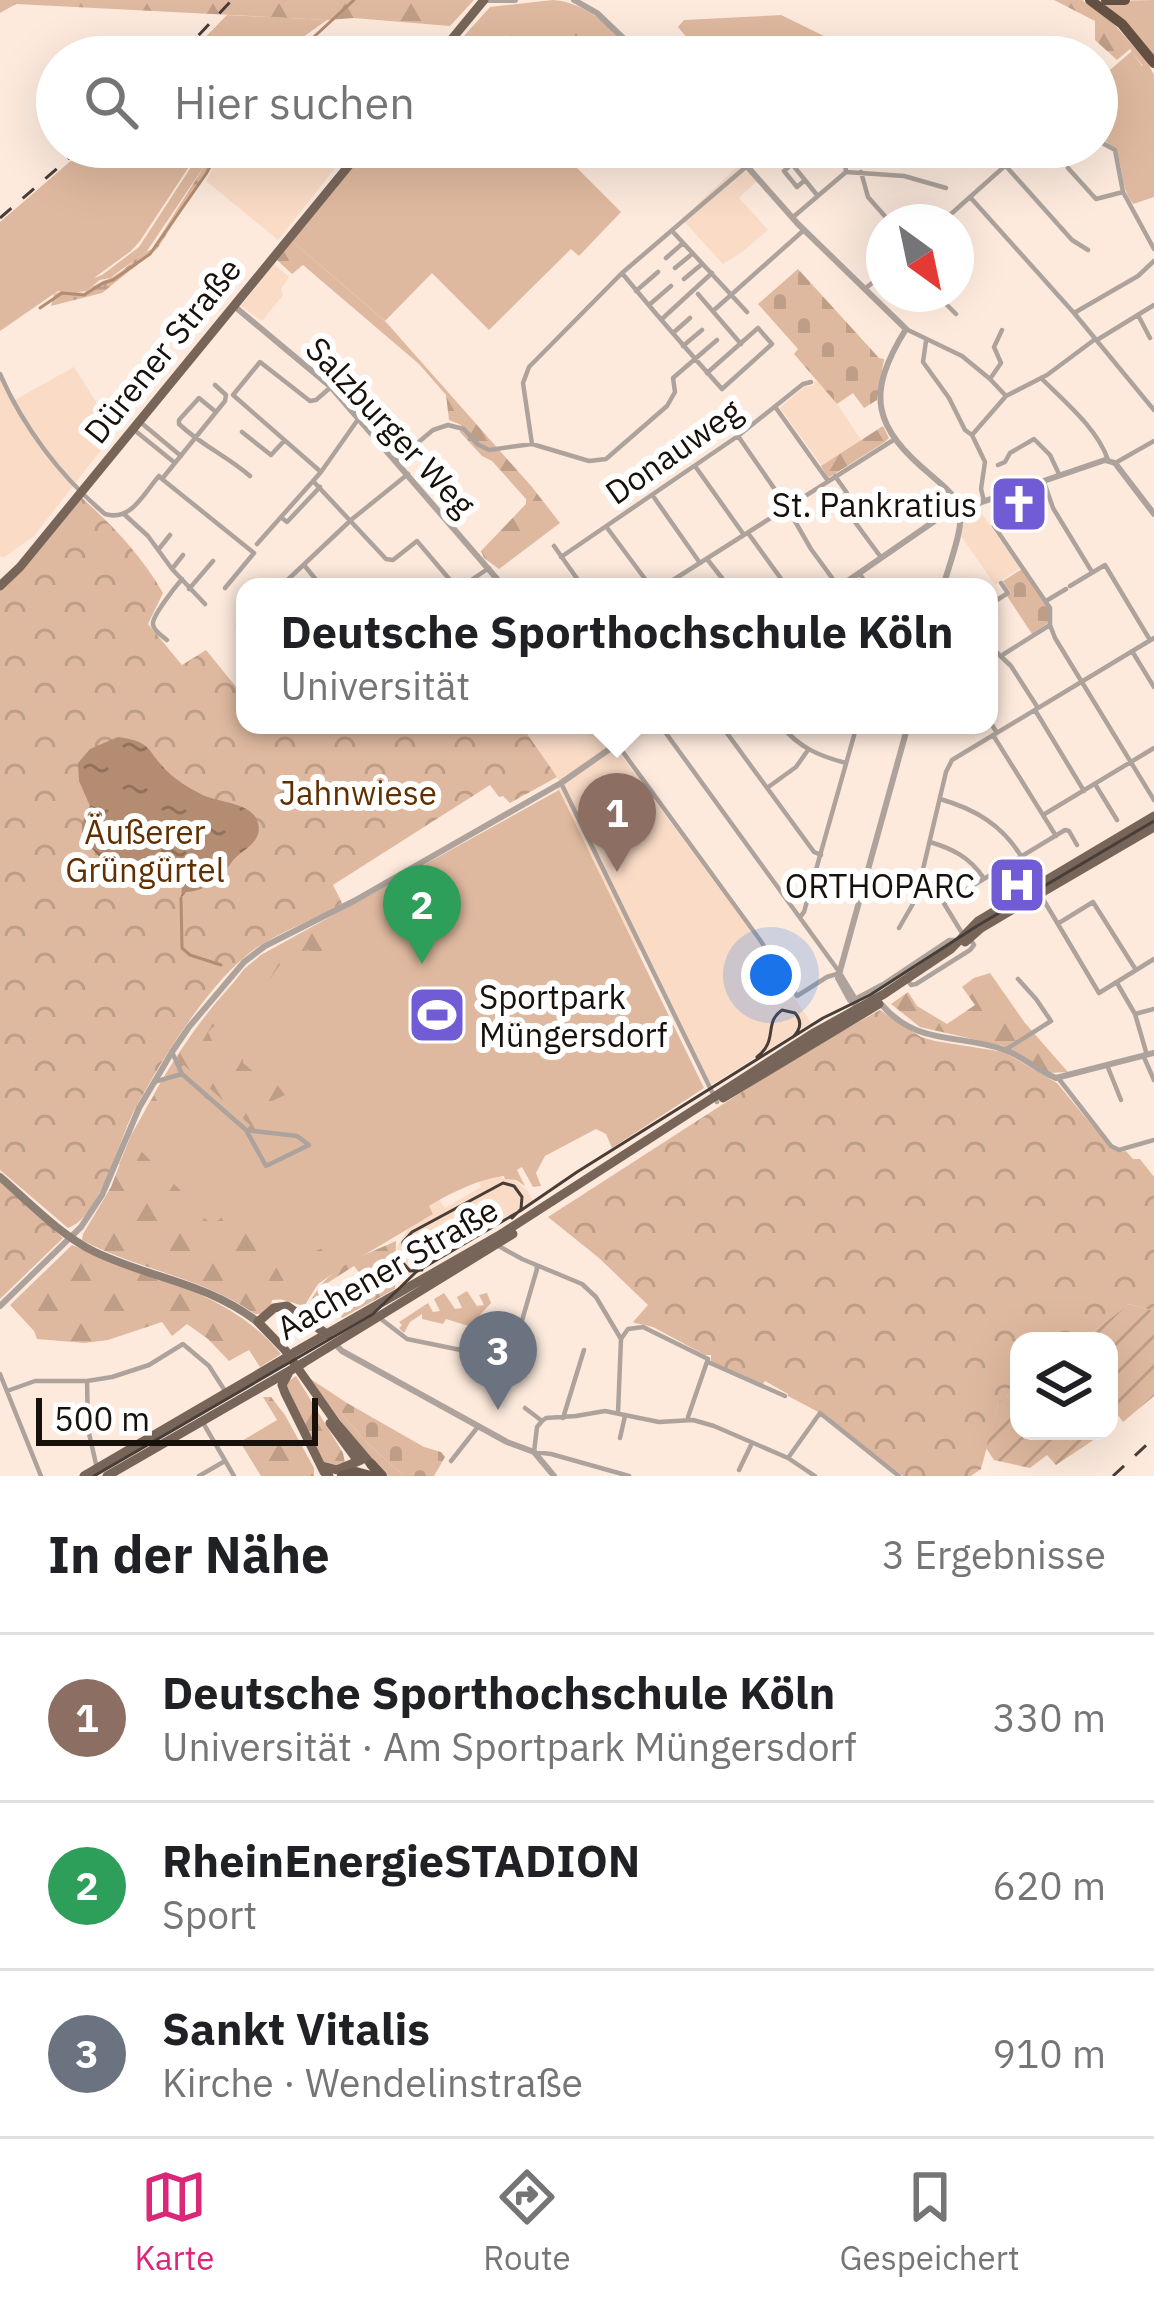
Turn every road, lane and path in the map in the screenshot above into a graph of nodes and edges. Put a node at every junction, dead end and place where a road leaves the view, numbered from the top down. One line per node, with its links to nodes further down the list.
1 (486, 0): 2 (street); 7 (main road)
2 (512, 0)
3 (574, 0): 8 (street)
4 (1090, 0): 9 (highway)
5 (1106, 0): 6 (highway)
6 (1125, 0)
7 (455, 36)
8 (622, 36)
9 (1154, 63)
10 (1118, 160): 22 (street)
11 (347, 168): 49 (main road, Dürener Straße)
12 (745, 168): 29 (street)
13 (749, 168): 27 (street)
14 (845, 168): 18 (street)
15 (1002, 168): 24 (street)
16 (1008, 168): 32 (street)
17 (1068, 168): 22 (street)
18 (846, 172): 19 (street); 23 (street)
19 (861, 172): 21 (street); 25 (street)
20 (805, 181): 23 (street)
21 (946, 188)
22 (1123, 192): 31 (street)
23 (817, 195): 27 (street)
24 (970, 196): 26 (street); 53 (street)
25 (874, 204)
26 (961, 204)
27 (792, 218): 28 (street)
28 (804, 230): 43 (street); 46 (street)
29 (672, 231): 30 (street); 39 (street)
30 (683, 243): 33 (street); 34 (street)
31 (1154, 249)
32 (1088, 250)
33 (692, 254): 36 (street); 37 (street)
34 (666, 258)
35 (1154, 261): 53 (street)
36 (702, 264): 40 (street); 41 (street)
37 (675, 268)
38 (658, 272): 44 (street)
39 (622, 273): 44 (street); 90 (street)
40 (714, 276): 46 (street); 56 (street)
41 (684, 279)
42 (671, 286): 47 (street)
43 (866, 288)
44 (636, 291): 47 (street)
45 (698, 294): 50 (street)
46 (731, 295): 50 (street); 51 (street)
47 (649, 305): 56 (street)
48 (1154, 305): 54 (street)
49 (234, 306): 74 (street, Salzburger Weg); 80 (main road, Dürener Straße)
50 (712, 311): 65 (street)
51 (747, 312)
52 (890, 312): 57 (street)
53 (1075, 313): 62 (street)
54 (1138, 315): 61 (street); 62 (street)
55 (690, 318): 60 (street)
56 (662, 320): 60 (street)
57 (906, 328): 64 (street); 86 (street)
58 (702, 330): 66 (street)
59 (1002, 330): 70 (street)
60 (673, 334): 66 (street)
61 (1150, 338)
62 (1096, 339): 71 (street); 77 (street)
63 (717, 340): 67 (street)
64 (926, 341): 70 (street); 83 (street)
65 (741, 344): 68 (street); 68 (street)
66 (683, 346): 67 (street)
67 (695, 359): 68 (street); 90 (street)
68 (707, 373)
69 (0, 374): 104 (street)
70 (990, 379): 75 (street)
71 (1041, 379): 75 (street); 93 (street)
72 (811, 382): 76 (street, Donauweg)
73 (215, 385): 78 (street)
74 (331, 387): 79 (street, Salzburger Weg); 88 (street)
75 (1006, 396): 83 (street)
76 (776, 408): 84 (street, Donauweg); 105 (street)
77 (1154, 410)
78 (216, 412): 85 (street); 85 (street)
79 (359, 418): 92 (street, Salzburger Weg); 97 (street)
80 (136, 425): 82 (street); 87 (street); 108 (main road, Dürener Straße)
81 (242, 432): 88 (street)
82 (153, 433): 87 (street); 91 (street)
83 (972, 435): 110 (street)
84 (738, 436): 96 (street, Donauweg); 112 (street)
85 (195, 439): 91 (street); 99 (street)
86 (895, 439): 100 (street); 113 (street)
87 (147, 440): 94 (street)
88 (284, 441): 97 (street)
89 (1154, 441): 93 (street)
90 (532, 444): 92 (street)
91 (181, 456): 94 (street)
92 (396, 461): 98 (street, Salzburger Weg)
93 (1112, 462): 101 (street); 114 (street)
94 (175, 463): 102 (street)
95 (998, 465): 101 (street)
96 (694, 466): 109 (street, Donauweg); 120 (street)
97 (321, 472): 103 (street)
98 (408, 475): 117 (street); 131 (street, Salzburger Weg)
99 (250, 476)
100 (836, 476): 105 (street); 127 (street)
101 (1059, 476): 106 (street)
102 (162, 479): 115 (street); 152 (street)
103 (314, 481): 107 (street); 116 (street)
104 (69, 482): 108 (street); 111 (street)
105 (828, 482): 112 (street)
106 (1044, 482): 110 (street); 133 (street)
107 (320, 487): 116 (street); 117 (street)
108 (80, 493): 111 (main road, Dürener Straße); 115 (street)
109 (653, 496): 118 (street, Donauweg); 129 (street)
110 (985, 501): 113 (street)
111 (71, 504): 151 (main road, Dürener Straße)
112 (787, 507): 120 (street); 145 (street)
113 (958, 508): 127 (street); 148 (street)
114 (1154, 514)
115 (125, 515): 124 (street)
116 (281, 516): 122 (street)
117 (351, 520): 130 (street); 137 (street)
118 (607, 526): 126 (street, Donauweg); 141 (street)
119 (994, 526): 155 (street)
120 (746, 534): 129 (street); 144 (street)
121 (170, 535): 124 (street)
122 (257, 544)
123 (554, 546): 126 (street)
124 (158, 550): 132 (street)
125 (183, 555): 132 (street)
126 (561, 557): 140 (street)
127 (881, 558): 134 (street)
128 (213, 561): 153 (street)
129 (704, 561): 142 (street); 143 (street)
130 (304, 565): 135 (street); 136 (street)
131 (489, 568): 138 (street); 139 (street, Salzburger Weg)
132 (172, 569): 149 (street)
133 (1093, 572): 155 (street); 158 (street)
134 (859, 573): 146 (street); 147 (street)
135 (290, 578)
136 (315, 578)
137 (450, 578)
138 (473, 578)
139 (497, 578)
140 (576, 578)
141 (645, 578)
142 (678, 578)
143 (720, 578)
144 (776, 578)
145 (832, 578)
146 (852, 578)
147 (863, 578)
148 (945, 578)
149 (182, 579): 153 (street); 159 (street)
150 (1001, 583): 154 (street)
151 (0, 586)
152 (225, 588)
153 (190, 589): 156 (street)
154 (998, 599)
155 (1046, 601): 157 (street)
156 (205, 604)
157 (1051, 625): 162 (street); 163 (street)
158 (1152, 639): 160 (street)
159 (167, 640)
160 (1132, 651): 163 (street); 164 (street)
161 (998, 653): 165 (street)
162 (1004, 654)
163 (1082, 682): 165 (street); 178 (street)
164 (1154, 687)
165 (1036, 709): 166 (street); 183 (street)
166 (998, 732)
167 (610, 734): 175 (street)
168 (631, 734): 175 (street)
169 (667, 734): 200 (street)
170 (728, 734): 182 (street)
171 (790, 734): 177 (street)
172 (854, 734): 179 (street)
173 (906, 734): 206 (street)
174 (995, 734): 184 (street); 186 (street)
175 (617, 744): 180 (street); 206 (street)
176 (1154, 748): 178 (street)
177 (808, 750): 179 (street); 182 (street)
178 (1131, 762): 181 (street); 185 (street)
179 (846, 763): 193 (street)
180 (561, 783): 214 (street); 221 (street)
181 (1095, 784): 183 (street); 188 (street)
182 (767, 788): 193 (street)
183 (1084, 791): 186 (street)
184 (940, 800): 191 (street); 194 (street)
185 (1154, 800)
186 (1043, 815): 190 (street)
187 (1154, 816): 195 (main road, Aachener Straße)
188 (1117, 820)
189 (1154, 827): 195 (main road, Aachener Straße)
190 (1056, 836): 192 (street); 194 (street)
191 (930, 842): 196 (street); 197 (street)
192 (1077, 845)
193 (821, 855): 200 (street)
194 (1022, 856): 196 (street)
195 (1067, 875): 198 (main road, Aachener Straße); 203 (main road, Aachener Straße)
196 (984, 879): 199 (street)
197 (919, 886): 199 (street); 202 (street)
198 (1040, 894): 201 (street); 203 (main road, Aachener Straße)
199 (944, 903): 203 (street)
200 (800, 917): 206 (street)
201 (1058, 923): 205 (street); 208 (street)
202 (899, 928)
203 (964, 937): 209 (main road, Aachener Straße); 209 (main road, Aachener Straße); 210 (street, Aachener Straße)
204 (1154, 959): 205 (street)
205 (1136, 970): 208 (street)
206 (840, 973): 210 (street)
207 (1018, 979): 213 (street)
208 (1117, 983): 212 (street)
209 (879, 1001): 210 (main road, Aachener Straße); 213 (street)
210 (857, 1008): 221 (main road, Aachener Straße)
211 (1154, 1009): 212 (street)
212 (1135, 1014): 215 (street)
213 (1005, 1050): 218 (street)
214 (172, 1052): 217 (street); 220 (street)
215 (1148, 1054): 216 (street); 219 (street)
216 (1107, 1065): 218 (street); 222 (street)
217 (182, 1074): 220 (street); 223 (street)
218 (1059, 1079): 224 (street)
219 (1154, 1080)
220 (154, 1082): 226 (street)
221 (715, 1100): 227 (main road, Aachener Straße)
222 (1121, 1100)
223 (246, 1130): 223 (street)
224 (1154, 1140)
225 (0, 1177): 226 (main road)
226 (72, 1238): 229 (street); 232 (main road)
227 (497, 1240): 228 (street); 231 (main road, Aachener Straße); 236 (main road, Aachener Straße)
228 (536, 1265): 234 (street); 244 (street)
229 (0, 1306)
230 (274, 1312): 232 (main road); 233 (main road); 238 (main road)
231 (376, 1319): 237 (main road, Aachener Straße); 244 (street)
232 (259, 1323): 238 (main road)
233 (314, 1324): 236 (main road); 241 (main road)
234 (616, 1328): 235 (street); 239 (street)
235 (628, 1329): 239 (street); 245 (street)
236 (327, 1334): 240 (main road); 241 (main road, Aachener Straße)
237 (352, 1334): 240 (main road, Aachener Straße); 243 (street)
238 (272, 1335): 249 (main road)
239 (621, 1339): 257 (street)
240 (335, 1344): 243 (street); 246 (main road, Aachener Straße, bridge)
241 (298, 1350): 252 (main road, Aachener Straße, bridge)
242 (584, 1350): 258 (street)
243 (353, 1356): 262 (street)
244 (510, 1360): 251 (street)
245 (708, 1360): 254 (street); 259 (street)
246 (291, 1370): 253 (main road, Aachener Straße); 256 (main road)
247 (0, 1374): 250 (street)
248 (87, 1381): 250 (street); 252 (street); 273 (street)
249 (310, 1387): 264 (main road); 270 (main road)
250 (7, 1391): 275 (street)
251 (505, 1393)
252 (227, 1394): 273 (main road, Aachener Straße)
253 (248, 1394): 256 (main road); 260 (main road, Aachener Straße)
254 (785, 1396)
255 (525, 1408): 261 (street)
256 (293, 1414): 272 (main road)
257 (622, 1414): 258 (street); 259 (street); 263 (street)
258 (563, 1418): 261 (street)
259 (686, 1420): 265 (street)
260 (202, 1421): 268 (street); 273 (main road, Aachener Straße)
261 (542, 1421): 266 (street)
262 (478, 1426): 266 (street); 269 (street)
263 (620, 1438)
264 (344, 1443): 270 (main road); 274 (main road)
265 (752, 1443): 267 (street); 271 (street)
266 (534, 1451): 280 (street); 281 (street)
267 (788, 1458): 282 (street); 283 (street)
268 (225, 1461): 277 (street); 278 (street)
269 (451, 1461)
270 (366, 1466): 274 (main road); 274 (highway); 279 (highway)
271 (739, 1470)
272 (326, 1471): 274 (main road)
273 (103, 1472): 276 (main road, Aachener Straße)
274 (342, 1473)
275 (40, 1476)
276 (84, 1476)
277 (199, 1476)
278 (234, 1476)
279 (382, 1476)
280 (554, 1476)
281 (629, 1476)
282 (815, 1476)
283 (899, 1476)

